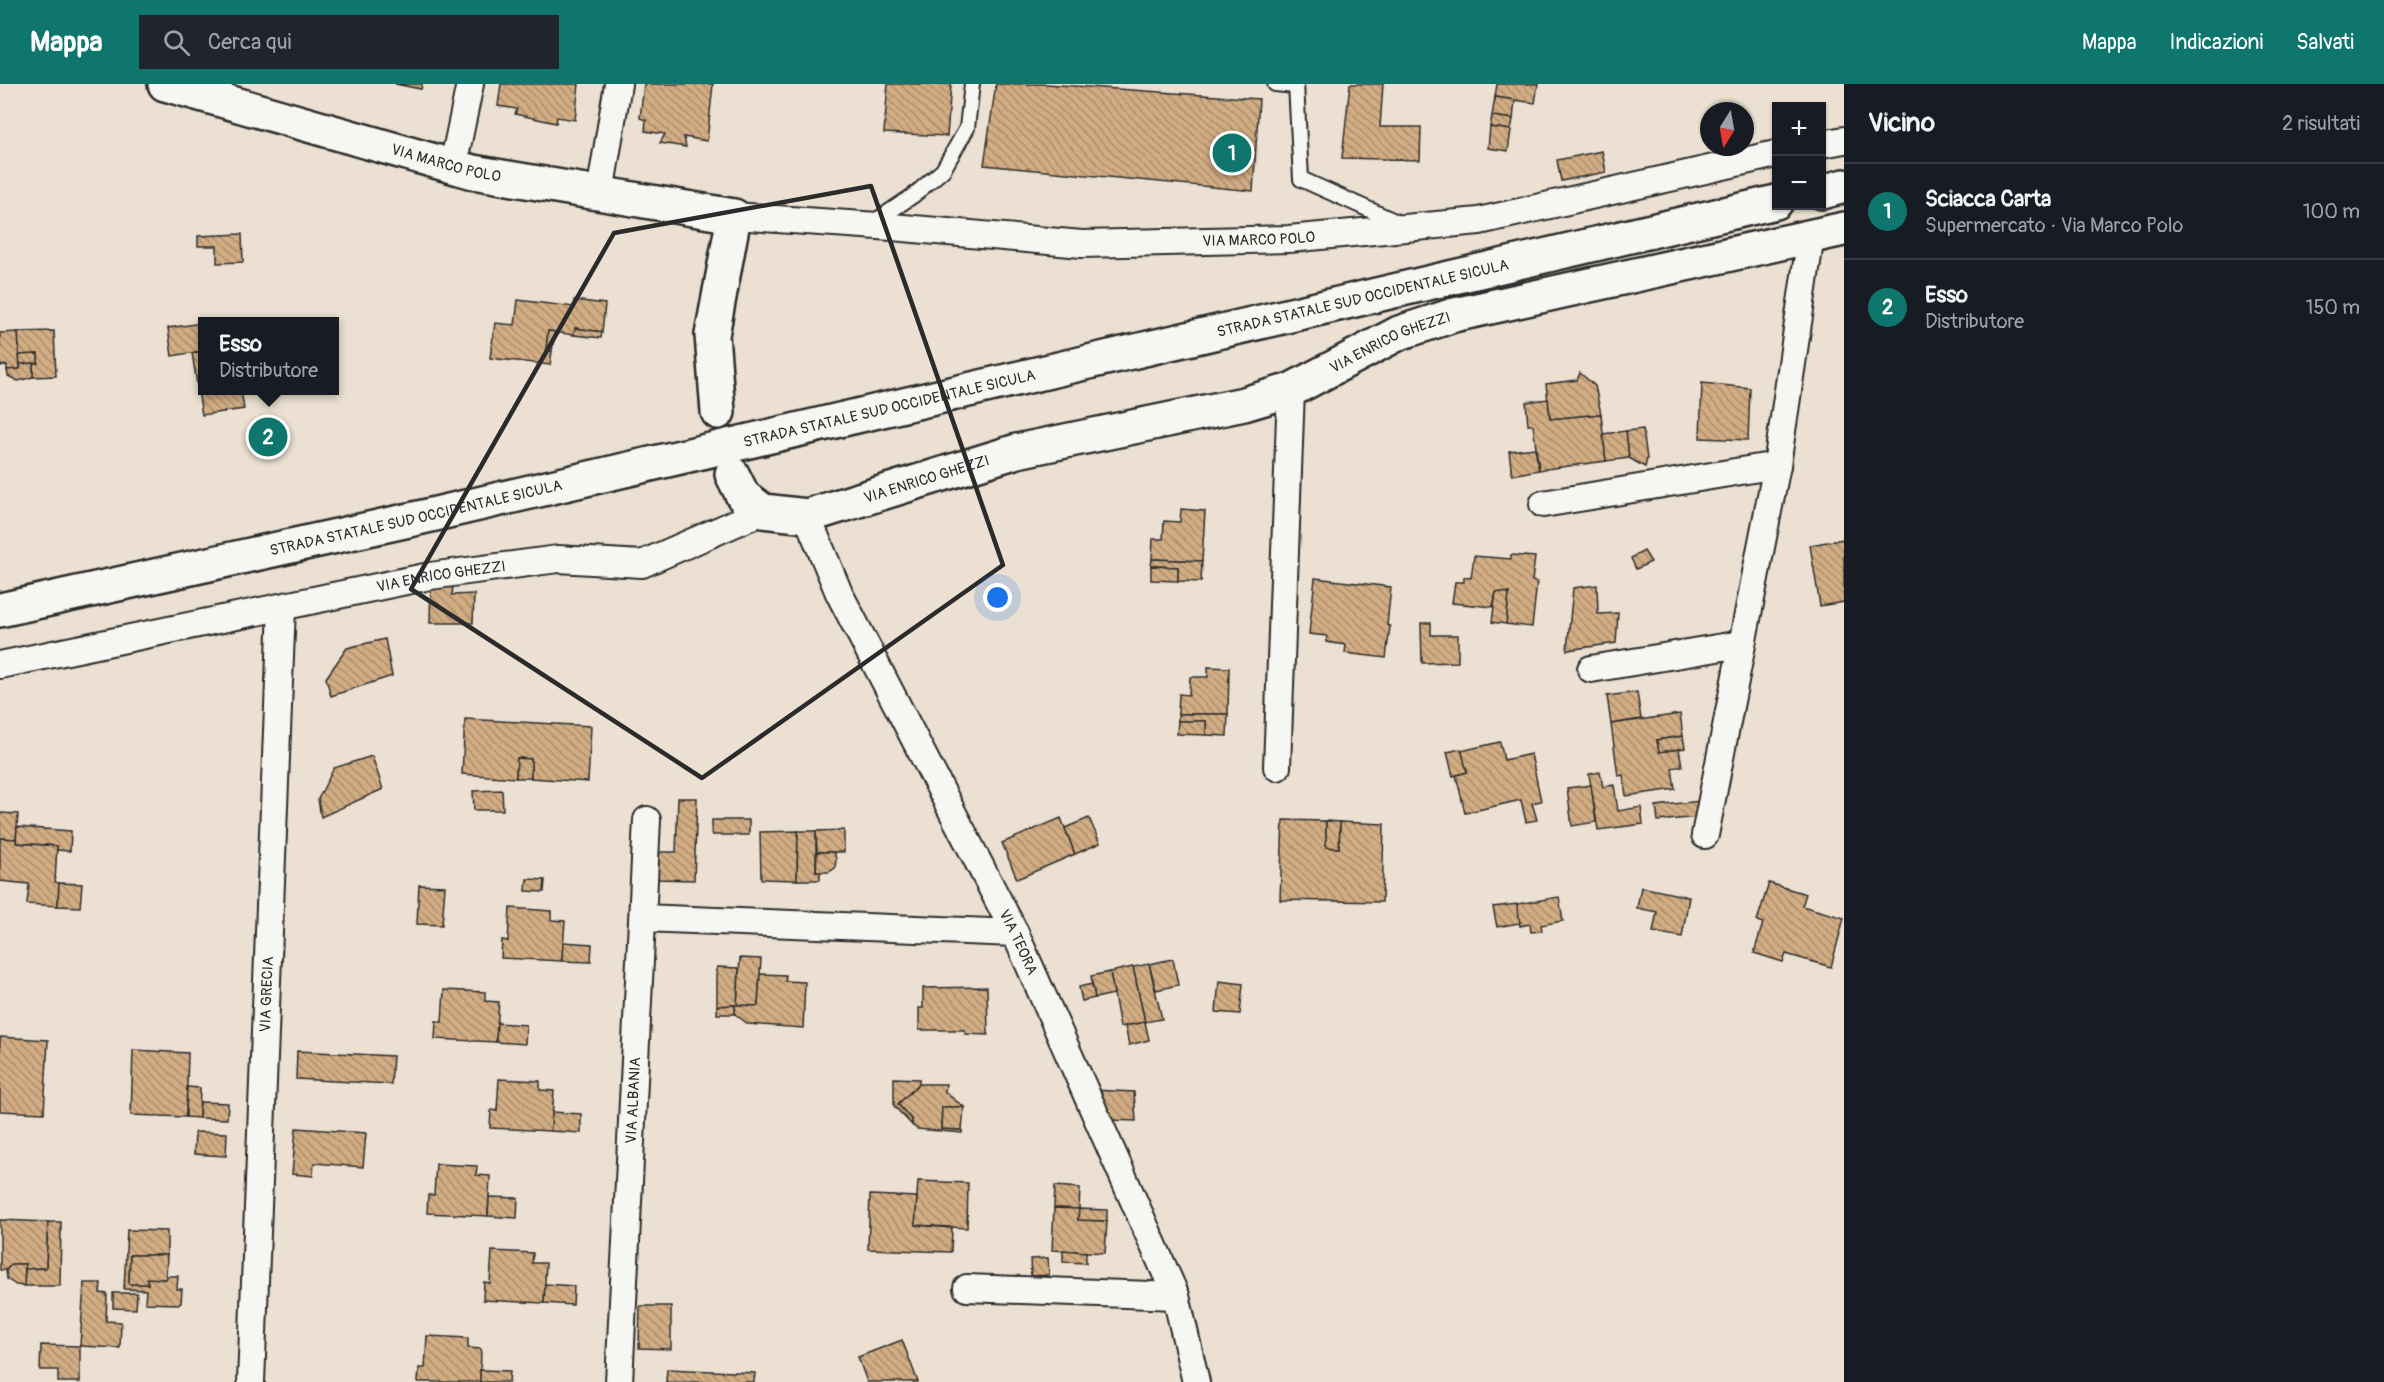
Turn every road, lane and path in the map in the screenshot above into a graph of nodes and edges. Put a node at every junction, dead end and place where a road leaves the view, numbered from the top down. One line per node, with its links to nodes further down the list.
1 (165, 84): 10 (street, VIA MARCO POLO)
2 (470, 84): 10 (street)
3 (618, 84): 13 (street)
4 (972, 84): 16 (lane)
5 (1275, 84): 6 (lane)
6 (1296, 85): 17 (lane)
7 (1844, 140): 8 (street)
8 (1826, 143)
9 (1772, 155): 17 (street, VIA MARCO POLO)
10 (453, 166): 13 (street, VIA MARCO POLO)
11 (1844, 186): 12 (street)
12 (1826, 191)
13 (600, 193): 15 (street, VIA MARCO POLO)
14 (1772, 203): 28 (street, STRADA STATALE SUD OCCIDENTALE SICULA)
15 (734, 216): 16 (street, VIA MARCO POLO); 21 (street)
16 (869, 225): 17 (street, VIA MARCO POLO)
17 (1408, 227)
18 (1844, 229): 19 (street, VIA ENRICO GHEZZI)
19 (1811, 236): 20 (street, VIA ENRICO GHEZZI); 22 (street)
20 (1291, 390): 26 (street, VIA ENRICO GHEZZI); 32 (street)
21 (718, 412)
22 (1777, 465): 24 (street); 29 (street)
23 (732, 474): 25 (street)
24 (1543, 504)
25 (763, 511): 26 (street, VIA ENRICO GHEZZI); 27 (street, VIA ENRICO GHEZZI)
26 (807, 516): 36 (street, VIA TEORA)
27 (282, 607): 30 (street, VIA ENRICO GHEZZI); 39 (street, VIA GRECIA)
28 (0, 610)
29 (1741, 644): 31 (street); 34 (street)
30 (0, 665)
31 (1590, 669)
32 (1277, 767)
33 (647, 820): 35 (street, VIA ALBANIA)
34 (1705, 835)
35 (643, 918): 36 (street); 40 (street, VIA ALBANIA)
36 (1015, 933): 38 (street, VIA TEORA)
37 (967, 1288): 38 (street)
38 (1176, 1296): 41 (street, VIA TEORA)
39 (251, 1382)
40 (619, 1382)
41 (1196, 1382)

